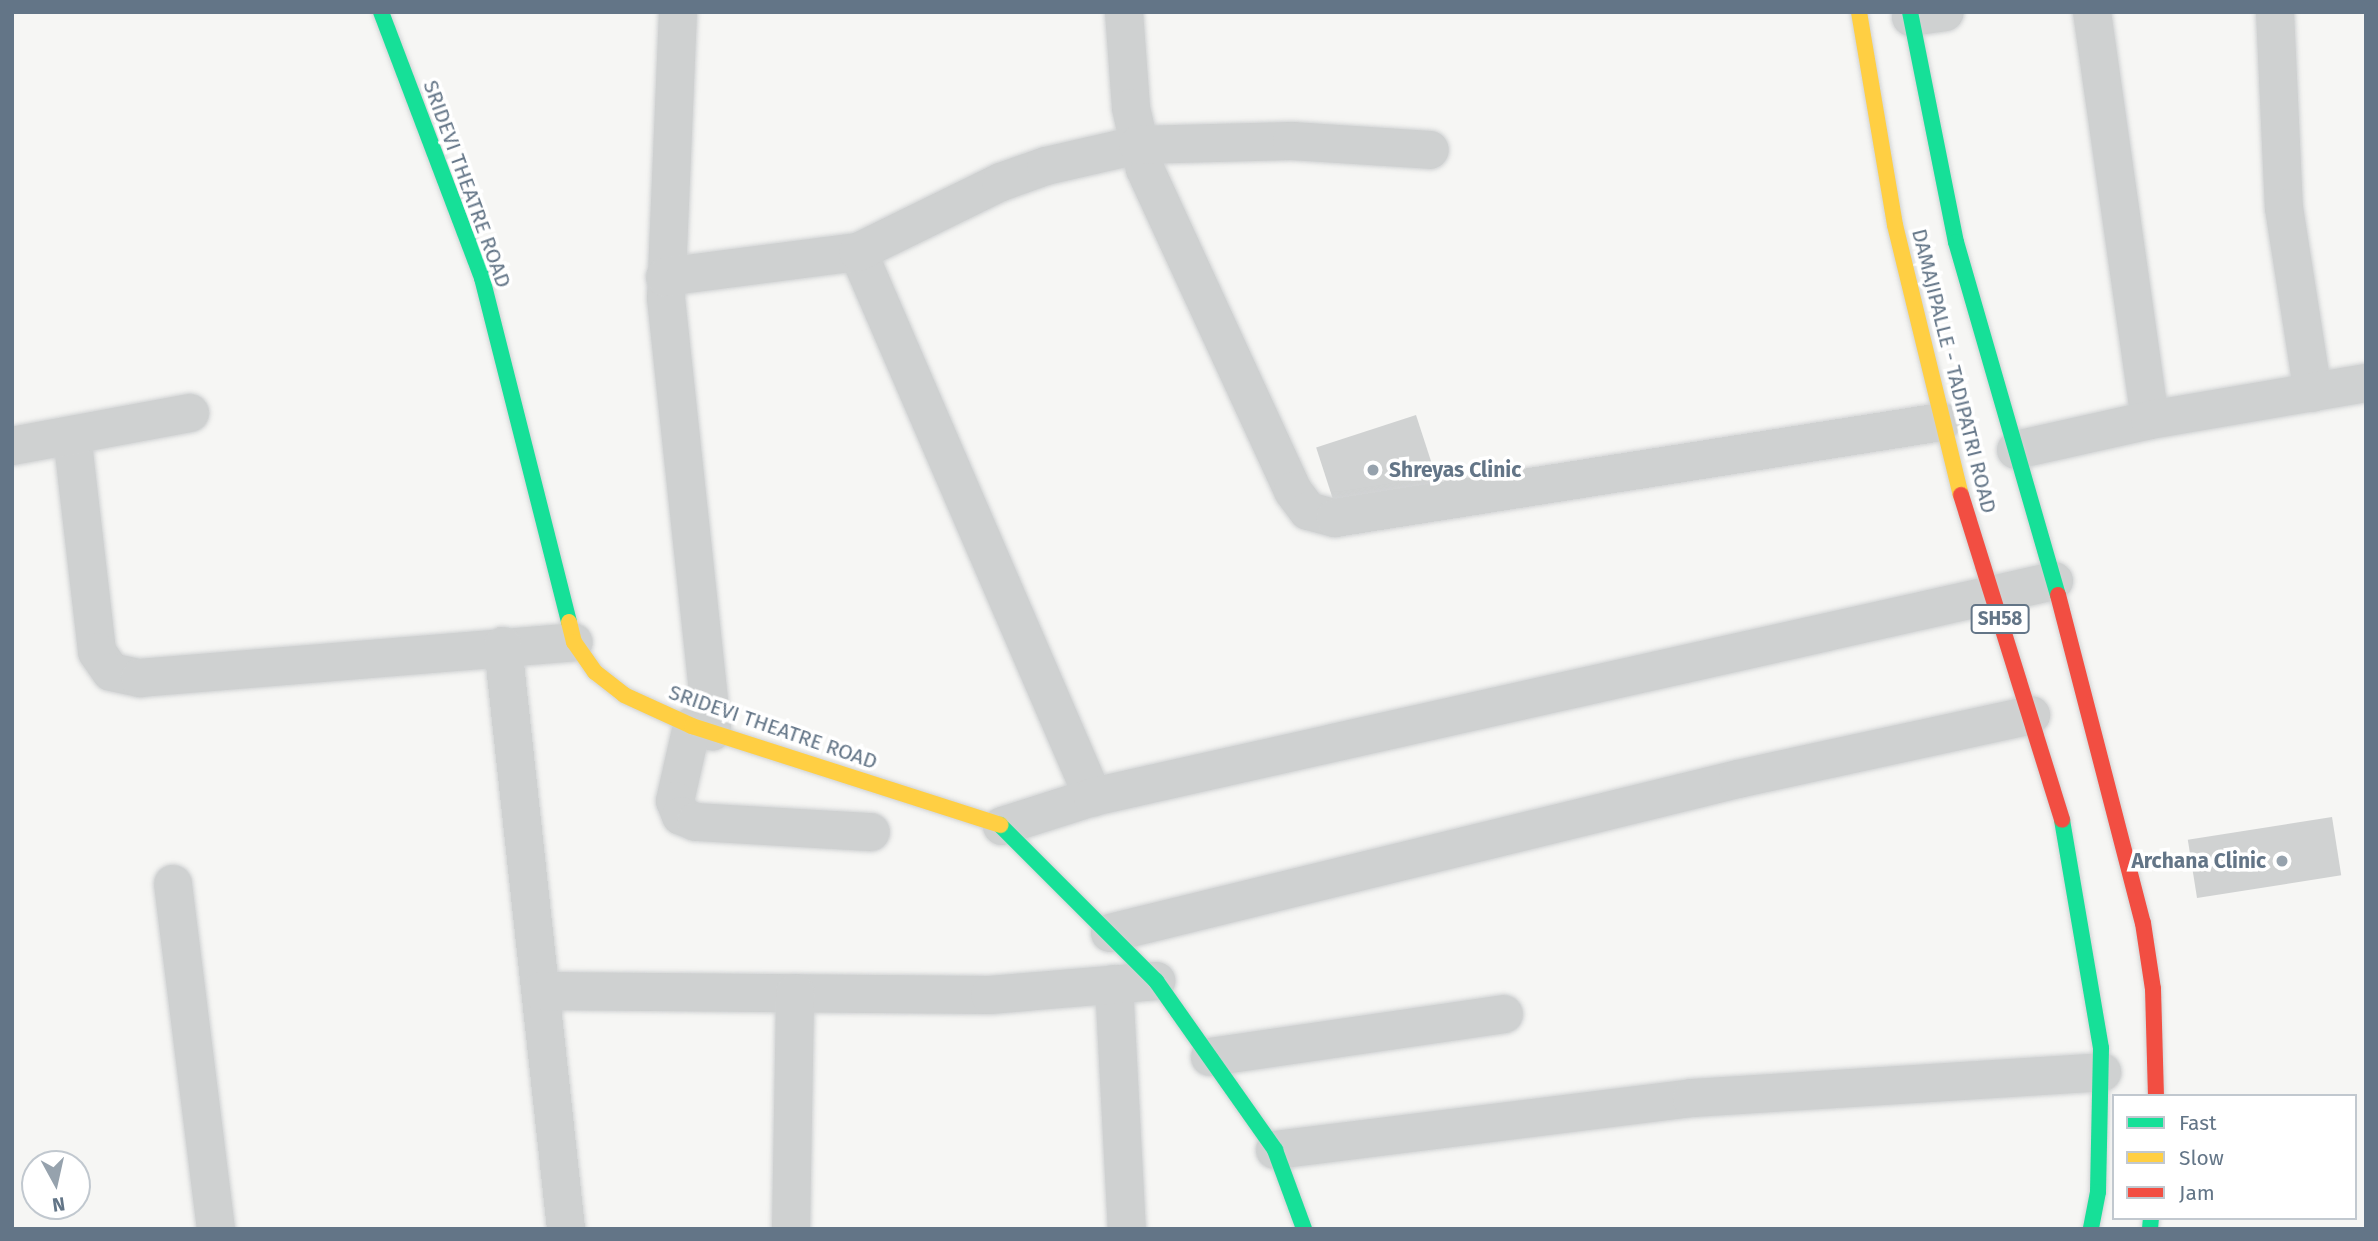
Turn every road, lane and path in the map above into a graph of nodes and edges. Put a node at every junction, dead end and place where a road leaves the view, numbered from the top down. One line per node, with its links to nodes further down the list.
1 (381, 12): 22 (main road, SRIDEVI THEATRE ROAD)
2 (678, 12): 11 (street)
3 (1124, 12): 8 (street)
4 (1859, 12): 16 (main road, DAMAJIPALLE - TADIPATRI ROAD / SH58)
5 (2092, 12): 15 (street)
6 (2275, 12): 13 (street)
7 (1922, 14): 19 (main road, DAMAJIPALLE - TADIPATRI ROAD / SH58)
8 (1138, 145): 9 (street); 10 (street); 16 (street)
9 (1430, 150)
10 (858, 252): 11 (street); 26 (street)
11 (665, 277): 25 (street)
12 (2366, 383): 13 (street)
13 (2313, 393): 15 (street)
14 (190, 413): 17 (street)
15 (2150, 420): 19 (street)
16 (1941, 422): 21 (main road, DAMAJIPALLE - TADIPATRI ROAD / SH58)
17 (72, 435): 18 (street); 23 (street)
18 (12, 446)
19 (2016, 450): 20 (main road, DAMAJIPALLE - TADIPATRI ROAD / SH58)
20 (2054, 582): 21 (street); 38 (main road, DAMAJIPALLE - TADIPATRI ROAD / SH58)
21 (1993, 597): 24 (main road, DAMAJIPALLE - TADIPATRI ROAD / SH58); 26 (street)
22 (574, 642): 23 (street); 25 (main road, SRIDEVI THEATRE ROAD)
23 (503, 646): 33 (street)
24 (2031, 715): 30 (street); 37 (main road, DAMAJIPALLE - TADIPATRI ROAD / SH58)
25 (702, 729): 27 (main road, SRIDEVI THEATRE ROAD); 28 (street)
26 (1093, 797): 27 (street)
27 (1002, 827): 30 (main road, SRIDEVI THEATRE ROAD)
28 (871, 832)
29 (173, 884): 40 (street)
30 (1110, 933): 31 (main road, SRIDEVI THEATRE ROAD)
31 (1156, 981): 32 (street); 36 (main road, SRIDEVI THEATRE ROAD)
32 (1114, 984): 34 (street); 43 (street)
33 (541, 991): 34 (street); 41 (street)
34 (795, 993): 42 (street)
35 (1504, 1014): 36 (street)
36 (1210, 1057): 39 (main road, SRIDEVI THEATRE ROAD)
37 (2102, 1072): 39 (street); 45 (main road, DAMAJIPALLE - TADIPATRI ROAD / SH58)
38 (2156, 1094)
39 (1275, 1150): 44 (main road, SRIDEVI THEATRE ROAD)
40 (216, 1229)
41 (566, 1229)
42 (791, 1229)
43 (1127, 1229)
44 (1304, 1229)
45 (2091, 1229)

